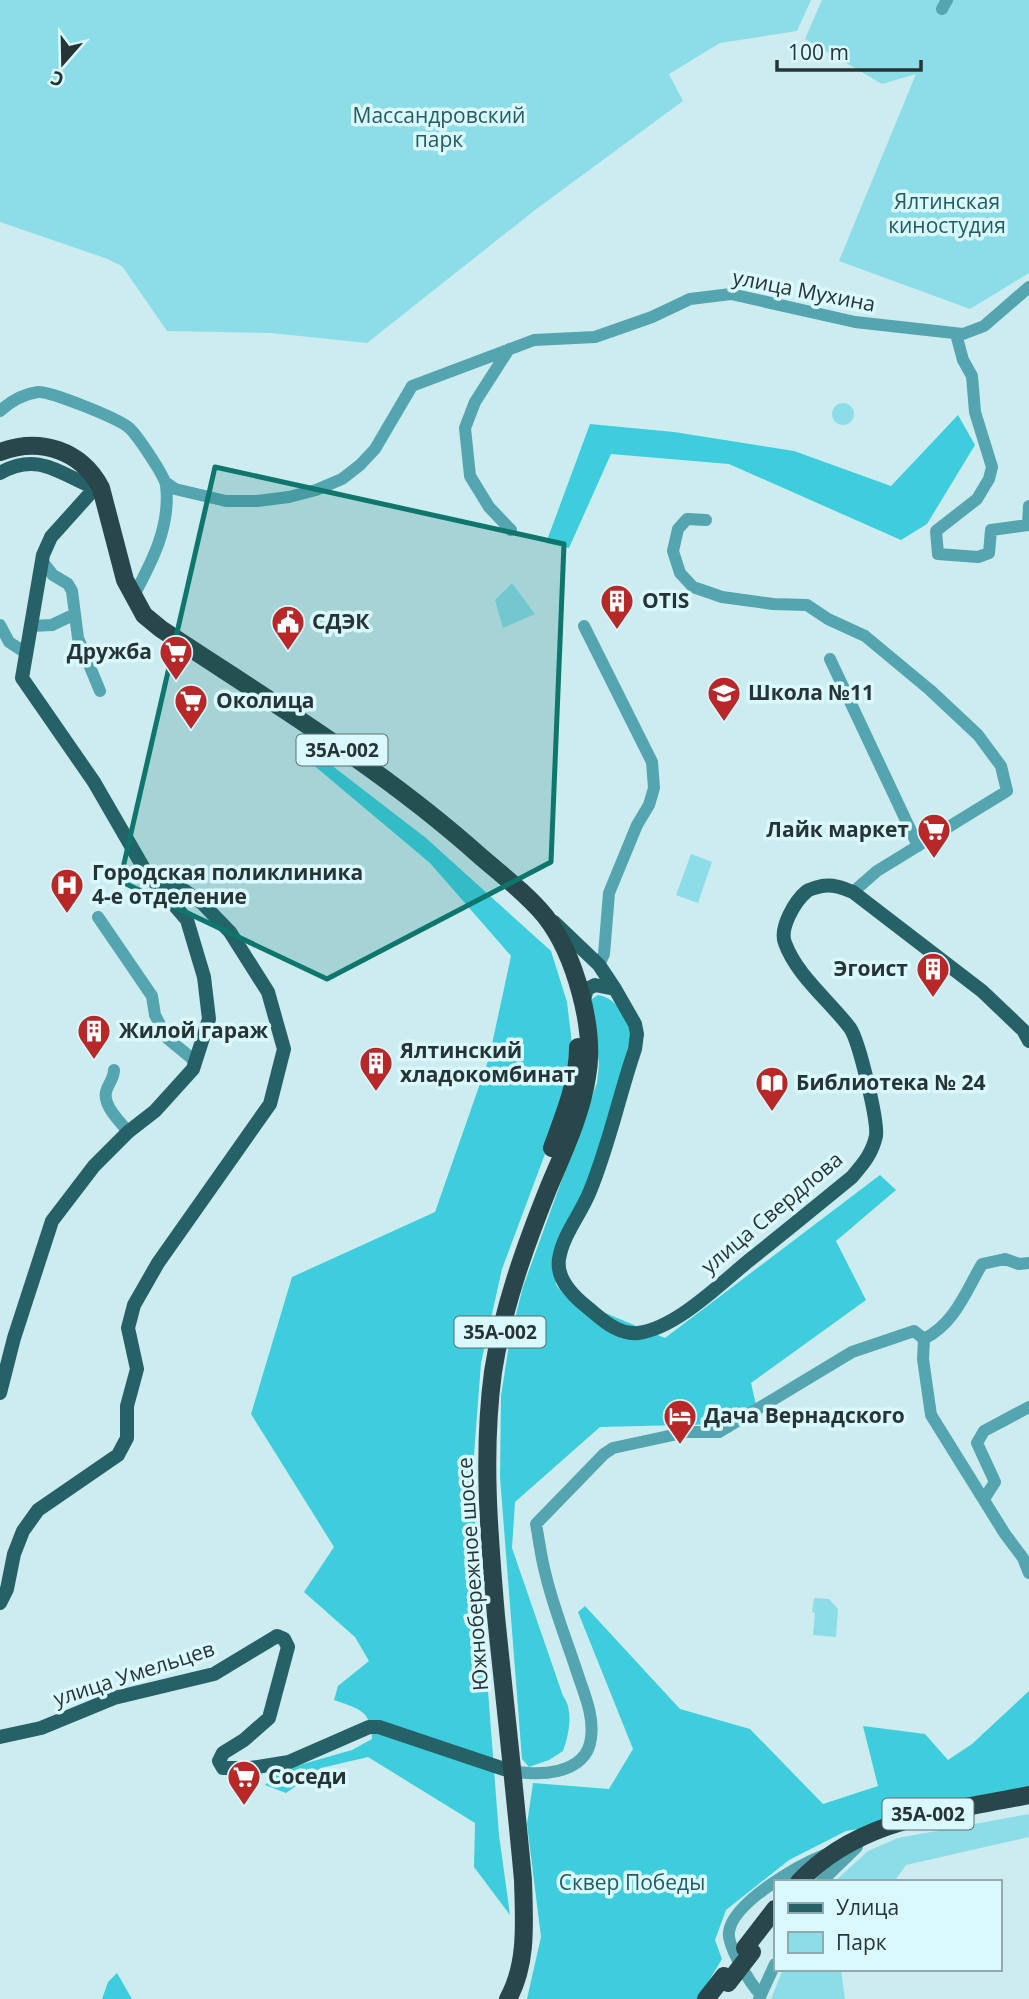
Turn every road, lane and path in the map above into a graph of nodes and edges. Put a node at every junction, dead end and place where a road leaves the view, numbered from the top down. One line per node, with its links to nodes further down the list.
1 (1029, 287): 2 (street, улица Мухина)
2 (956, 334): 3 (street, улица Мухина); 10 (street)
3 (509, 348): 8 (street, улица Мухина); 12 (street)
4 (0, 411): 8 (street)
5 (0, 452): 14 (highway, Южнобережное шоссе / 35А-002)
6 (0, 459): 9 (highway)
7 (0, 473): 9 (main road)
8 (165, 482): 14 (street)
9 (95, 488): 13 (main road); 27 (highway, Южнобережное шоссе / 35А-002)
10 (1029, 506)
11 (706, 520): 22 (street)
12 (511, 530)
13 (41, 561): 15 (street); 17 (main road)
14 (133, 597): 25 (highway, Южнобережное шоссе / 35А-002)
15 (75, 614): 17 (street); 21 (street)
16 (0, 625): 19 (street)
17 (32, 626): 19 (main road)
18 (584, 626): 28 (street)
19 (26, 653): 23 (main road)
20 (830, 659): 22 (street)
21 (100, 691)
22 (918, 846): 24 (street)
23 (152, 880): 32 (main road); 41 (main road)
24 (853, 892): 29 (main road, улица Свердлова); 31 (main road, улица Свердлова)
25 (544, 915): 27 (highway, Южнобережное шоссе / 35А-002); 28 (main road, улица Свердлова)
26 (98, 917): 32 (street)
27 (567, 965): 28 (main road); 30 (highway, Южнобережное шоссе / 35А-002); 43 (highway, Южнобережное шоссе / 35А-002)
28 (599, 965): 29 (main road, улица Свердлова)
29 (615, 989): 30 (main road)
30 (583, 1003): 43 (highway, Южнобережное шоссе / 35А-002)
31 (1029, 1041)
32 (195, 1062): 34 (main road)
33 (114, 1070): 34 (street)
34 (128, 1132): 37 (main road)
35 (1029, 1263): 36 (street)
36 (923, 1339): 39 (street); 43 (street)
37 (0, 1393)
38 (1029, 1407): 39 (street)
39 (984, 1499): 40 (street)
40 (1029, 1573)
41 (0, 1604)
42 (0, 1737): 43 (main road, улица Умельцев)
43 (512, 1771): 59 (highway, Южнобережное шоссе / 35А-002); 60 (highway, Южнобережное шоссе / 35А-002)
44 (1029, 1795): 47 (highway, 35А-002)
45 (1029, 1802): 46 (highway, 35А-002)
46 (857, 1847): 50 (highway, 35А-002); 51 (street)
47 (837, 1849): 48 (street); 49 (highway, 35А-002)
48 (775, 1880)
49 (801, 1880)
50 (812, 1880)
51 (823, 1880)
52 (774, 1881): 58 (street)
53 (774, 1911): 55 (highway)
54 (774, 1923): 55 (highway)
55 (749, 1950): 57 (highway)
56 (774, 1966): 58 (street)
57 (726, 1979): 61 (highway); 62 (highway)
58 (760, 1996)
59 (500, 1999)
60 (508, 1999)
61 (706, 1999)
62 (715, 1999)

